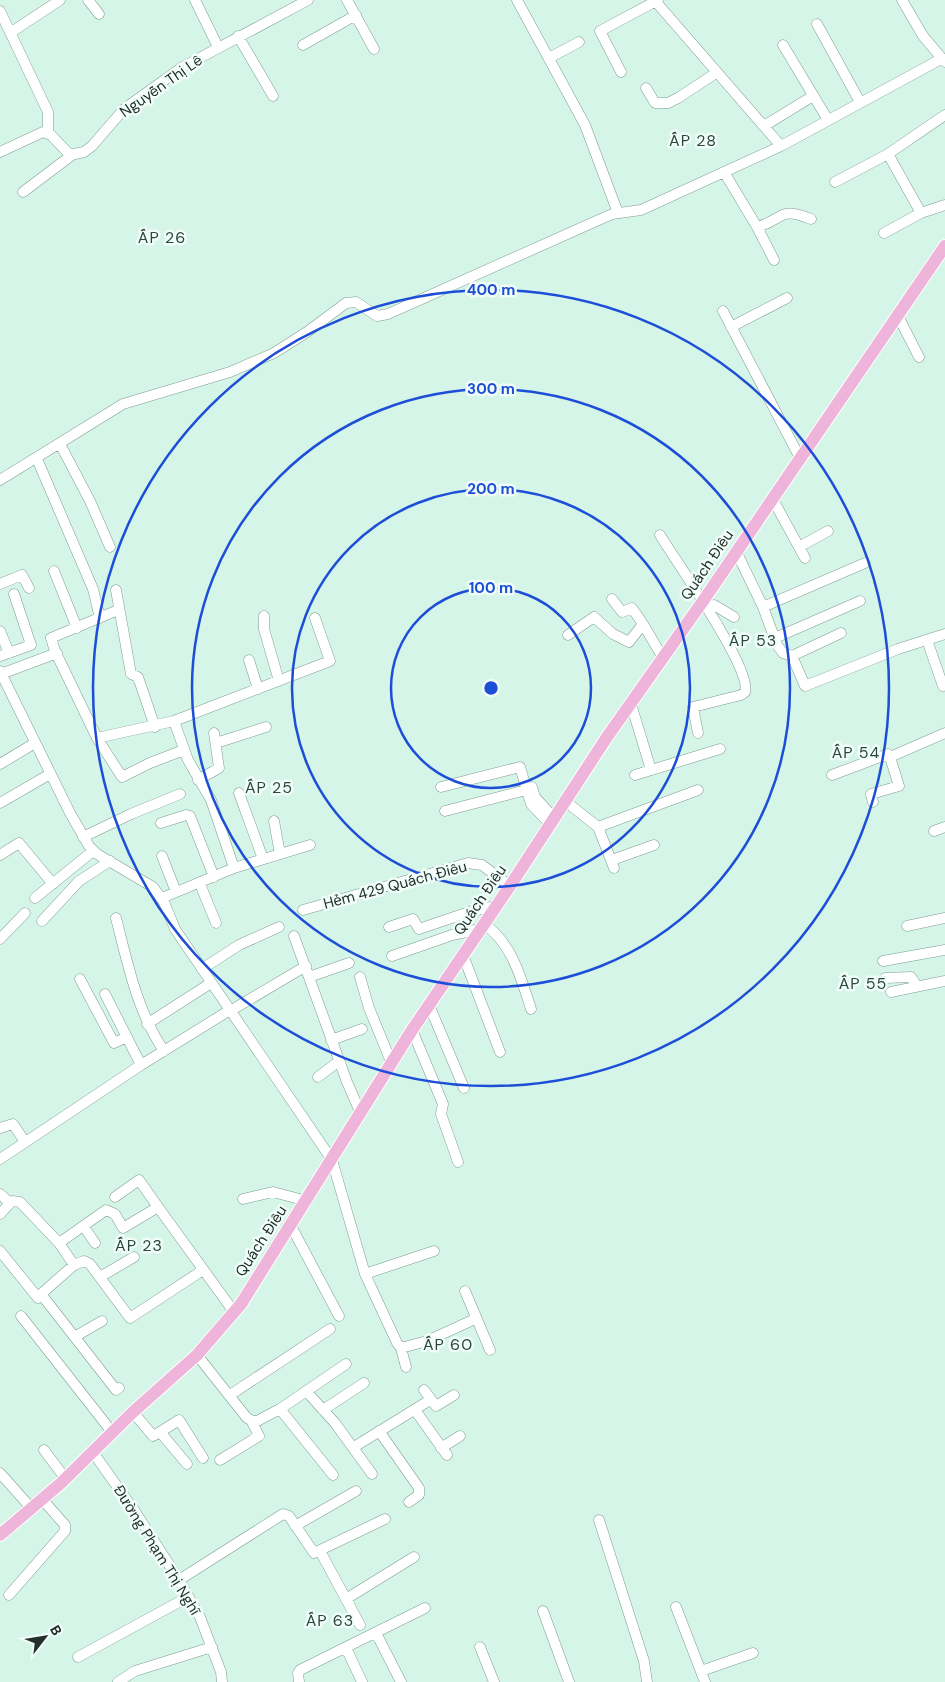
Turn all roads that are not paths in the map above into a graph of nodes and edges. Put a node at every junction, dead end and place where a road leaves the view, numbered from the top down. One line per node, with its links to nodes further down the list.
1 (60, 0): 13 (street)
2 (88, 0): 10 (street)
3 (195, 0): 18 (street)
4 (308, 0): 14 (street, Nguyễn Thị Lê)
5 (347, 0): 11 (street)
6 (517, 0): 20 (street)
7 (902, 0): 21 (street)
8 (657, 1): 22 (street); 23 (street)
9 (0, 11): 13 (street)
10 (99, 14)
11 (356, 16): 16 (street); 19 (street)
12 (817, 24): 27 (street)
13 (10, 33): 31 (street)
14 (238, 36): 18 (street, Nguyễn Thị Lê); 25 (street)
15 (579, 42): 20 (street)
16 (303, 45)
17 (783, 45): 26 (street)
18 (218, 47): 35 (street, Nguyễn Thị Lê)
19 (374, 49)
20 (549, 58): 40 (street)
21 (943, 60): 27 (street)
22 (621, 72)
23 (716, 73): 24 (street); 30 (street)
24 (646, 88)
25 (272, 96)
26 (814, 96): 29 (street); 30 (street)
27 (860, 102): 29 (street)
28 (945, 115): 34 (street)
29 (828, 120): 32 (street)
30 (764, 126): 32 (street)
31 (48, 133): 33 (street); 35 (street)
32 (781, 146): 36 (street)
33 (0, 152)
34 (888, 154): 37 (street); 41 (street)
35 (72, 155): 38 (street, Nguyễn Thị Lê)
36 (724, 172): 40 (street); 43 (street)
37 (835, 182)
38 (23, 192)
39 (945, 205): 41 (street)
40 (618, 213): 52 (street)
41 (921, 214): 44 (street)
42 (811, 219): 43 (street)
43 (757, 227): 46 (street)
44 (884, 234)
45 (945, 246): 49 (main road, Quách Điêu)
46 (774, 260)
47 (786, 298): 50 (street)
48 (723, 311): 50 (street)
49 (898, 316): 51 (street); 53 (main road, Quách Điêu)
50 (731, 327): 53 (street)
51 (919, 357)
52 (60, 444): 54 (street); 59 (street)
53 (800, 458): 56 (main road, Quách Điêu)
54 (37, 459): 55 (street); 76 (street)
55 (0, 480)
56 (772, 498): 60 (street); 61 (main road, Quách Điêu)
57 (828, 531): 60 (street)
58 (660, 536): 71 (street)
59 (110, 547)
60 (799, 547): 62 (street)
61 (736, 551): 71 (main road, Quách Điêu); 72 (street)
62 (805, 558)
63 (865, 562): 72 (street)
64 (54, 571): 79 (street)
65 (0, 584): 66 (street)
66 (29, 588)
67 (116, 590): 73 (street)
68 (14, 594): 87 (street)
69 (612, 598): 78 (street)
70 (860, 602): 84 (street)
71 (704, 605): 75 (street); 89 (main road, Quách Điêu); 99 (street)
72 (763, 607): 84 (street)
73 (118, 610): 76 (street); 97 (street)
74 (264, 616): 92 (street)
75 (734, 617)
76 (100, 618): 79 (street)
77 (315, 618): 92 (street)
78 (643, 624): 83 (street); 89 (street)
79 (77, 628): 86 (street)
80 (0, 631): 87 (street)
81 (840, 633): 88 (street)
82 (945, 634): 85 (street)
83 (568, 635)
84 (775, 638): 88 (street)
85 (927, 640): 88 (street); 93 (street)
86 (56, 653): 91 (street); 101 (street)
87 (4, 654)
88 (792, 656)
89 (664, 658): 95 (main road, Quách Điêu)
90 (249, 660): 94 (street)
91 (1, 673): 102 (street)
92 (279, 681): 94 (street)
93 (943, 686)
94 (258, 689): 96 (street)
95 (631, 704): 107 (street); 118 (main road, Quách Điêu)
96 (174, 721): 97 (street); 104 (street)
97 (155, 727): 101 (street)
98 (266, 727): 112 (street)
99 (698, 733)
100 (945, 733): 105 (street)
101 (97, 738): 104 (street)
102 (35, 742): 106 (street); 108 (street)
103 (720, 749): 107 (street)
104 (184, 750): 112 (street)
105 (890, 757): 110 (street); 119 (street)
106 (0, 764)
107 (651, 770): 109 (street)
108 (50, 774): 120 (street); 128 (street)
109 (635, 775)
110 (832, 775)
111 (530, 778): 123 (street)
112 (198, 780): 137 (street)
113 (441, 787): 114 (street)
114 (526, 790): 121 (street); 123 (street)
115 (698, 790): 125 (street)
116 (240, 793): 135 (street)
117 (180, 794): 128 (street)
118 (565, 801): 123 (main road, Quách Điêu); 125 (street)
119 (873, 802)
120 (0, 803)
121 (445, 810)
122 (274, 821): 133 (street)
123 (552, 821): 141 (main road, Quách Điêu)
124 (161, 823): 138 (street)
125 (598, 827): 130 (street)
126 (945, 827): 127 (street)
127 (934, 831)
128 (84, 837): 131 (street)
129 (310, 845): 133 (street)
130 (654, 845)
131 (93, 851): 136 (street); 139 (street)
132 (0, 854): 139 (street)
133 (280, 854): 135 (street)
134 (162, 856): 142 (street)
135 (263, 859): 137 (street)
136 (110, 862): 144 (street); 150 (street)
137 (234, 868): 138 (street)
138 (214, 877): 140 (street)
139 (53, 884): 143 (street)
140 (200, 884): 142 (street); 151 (street)
141 (510, 886): 145 (main road, Quách Điêu); 146 (street, Hẻm 429 Quách Điêu)
142 (176, 892): 144 (street)
143 (35, 898)
144 (162, 898): 164 (street)
145 (496, 906): 152 (street); 153 (main road, Quách Điêu)
146 (303, 910)
147 (25, 913): 157 (street)
148 (116, 918): 177 (street)
149 (945, 918): 154 (street)
150 (42, 921)
151 (216, 923)
152 (390, 926)
153 (482, 926): 159 (main road, Quách Điêu); 160 (street); 175 (street)
154 (907, 926)
155 (279, 927): 164 (street)
156 (294, 936): 163 (street)
157 (0, 937)
158 (945, 950): 161 (street)
159 (463, 954): 174 (main road, Quách Điêu); 183 (street)
160 (392, 956)
161 (882, 961)
162 (349, 963): 166 (street)
163 (306, 966): 166 (street); 176 (street)
164 (202, 969): 170 (street)
165 (360, 977): 186 (street)
166 (309, 978): 181 (street)
167 (885, 978): 171 (street)
168 (80, 979): 180 (street)
169 (945, 981): 171 (street)
170 (211, 982): 176 (street); 177 (street)
171 (917, 986): 172 (street)
172 (891, 992)
173 (104, 994): 180 (street)
174 (429, 1005): 179 (main road, Quách Điêu); 188 (street)
175 (531, 1009)
176 (230, 1010): 182 (street); 193 (street)
177 (147, 1024): 182 (street)
178 (362, 1029): 181 (street)
179 (412, 1030): 186 (main road, Quách Điêu); 194 (street)
180 (127, 1037): 185 (street)
181 (331, 1040): 184 (street)
182 (164, 1051): 185 (street)
183 (500, 1052)
184 (339, 1061): 187 (street); 189 (street)
185 (141, 1064): 191 (street)
186 (392, 1064): 189 (main road, Quách Điêu)
187 (318, 1077)
188 (464, 1088)
189 (361, 1114): 193 (main road, Quách Điêu)
190 (0, 1128): 191 (street)
191 (25, 1142): 192 (street)
192 (0, 1159)
193 (332, 1160): 198 (main road, Quách Điêu); 211 (street)
194 (458, 1162)
195 (0, 1194): 199 (street)
196 (115, 1197): 200 (street)
197 (243, 1199): 198 (street)
198 (306, 1201): 202 (main road, Quách Điêu)
199 (10, 1203): 201 (street); 204 (street)
200 (158, 1207): 203 (street); 210 (street)
201 (0, 1214)
202 (291, 1226): 215 (main road, Quách Điêu); 217 (street)
203 (84, 1227): 204 (street); 205 (street)
204 (59, 1243): 209 (street)
205 (95, 1243)
206 (0, 1251): 214 (street)
207 (434, 1251): 211 (street)
208 (134, 1258): 212 (street)
209 (74, 1265): 212 (street); 221 (street)
210 (203, 1270): 212 (street); 215 (street)
211 (365, 1274): 222 (street)
212 (100, 1277)
213 (465, 1291): 218 (street)
214 (38, 1298)
215 (234, 1312): 224 (main road, Quách Điêu)
216 (21, 1316): 240 (street)
217 (339, 1316)
218 (475, 1319): 222 (street); 223 (street)
219 (102, 1321): 221 (street)
220 (330, 1329): 231 (street)
221 (76, 1336): 228 (street)
222 (401, 1348): 226 (street)
223 (490, 1350)
224 (197, 1355): 231 (street); 237 (main road, Quách Điêu)
225 (346, 1364): 229 (street)
226 (406, 1367)
227 (364, 1383): 235 (street)
228 (119, 1388)
229 (306, 1390): 234 (street); 235 (street)
230 (424, 1390): 233 (street)
231 (230, 1395): 238 (street)
232 (454, 1395): 233 (street)
233 (430, 1400): 236 (street)
234 (280, 1409): 238 (street); 251 (street)
235 (323, 1410): 243 (street)
236 (415, 1410): 239 (street); 242 (street)
237 (133, 1412): 240 (main road, Quách Điêu); 241 (street)
238 (251, 1420): 247 (street)
239 (379, 1431): 243 (street); 255 (street)
240 (112, 1432): 245 (main road, Quách Điêu)
241 (160, 1432): 246 (street); 248 (street)
242 (460, 1436)
243 (354, 1447): 250 (street)
244 (44, 1450): 252 (street)
245 (92, 1451): 252 (main road, Quách Điêu); 263 (street, Đường Phạm Thị Nghĩ)
246 (203, 1458)
247 (220, 1460)
248 (187, 1464)
249 (0, 1473): 256 (street)
250 (372, 1474)
251 (333, 1475)
252 (66, 1478): 254 (main road, Quách Điêu)
253 (356, 1491): 259 (street)
254 (42, 1499): 256 (main road, Quách Điêu); 264 (street)
255 (409, 1502)
256 (32, 1509): 260 (main road, Quách Điêu)
257 (385, 1519): 261 (street)
258 (599, 1520): 278 (street)
259 (295, 1526): 261 (street); 263 (street)
260 (0, 1535)
261 (320, 1551): 266 (street)
262 (414, 1557): 266 (street)
263 (178, 1580): 265 (street, Đường Phạm Thị Nghĩ)
264 (9, 1595)
265 (188, 1597): 272 (street, Đường Phạm Thị Nghĩ); 276 (street)
266 (346, 1599): 270 (street)
267 (676, 1607): 277 (street)
268 (425, 1608): 271 (street)
269 (543, 1611): 285 (street)
270 (360, 1625)
271 (376, 1633): 274 (street); 283 (street)
272 (212, 1647): 279 (street); 280 (street, Đường Phạm Thị Nghĩ)
273 (480, 1647): 284 (street)
274 (346, 1648): 281 (street); 282 (street)
275 (753, 1653): 277 (street)
276 (78, 1657)
277 (701, 1671): 286 (street)
278 (644, 1680)
279 (118, 1682)
280 (222, 1682)
281 (298, 1682)
282 (362, 1682)
283 (401, 1682)
284 (494, 1682)
285 (569, 1682)
286 (705, 1682)

